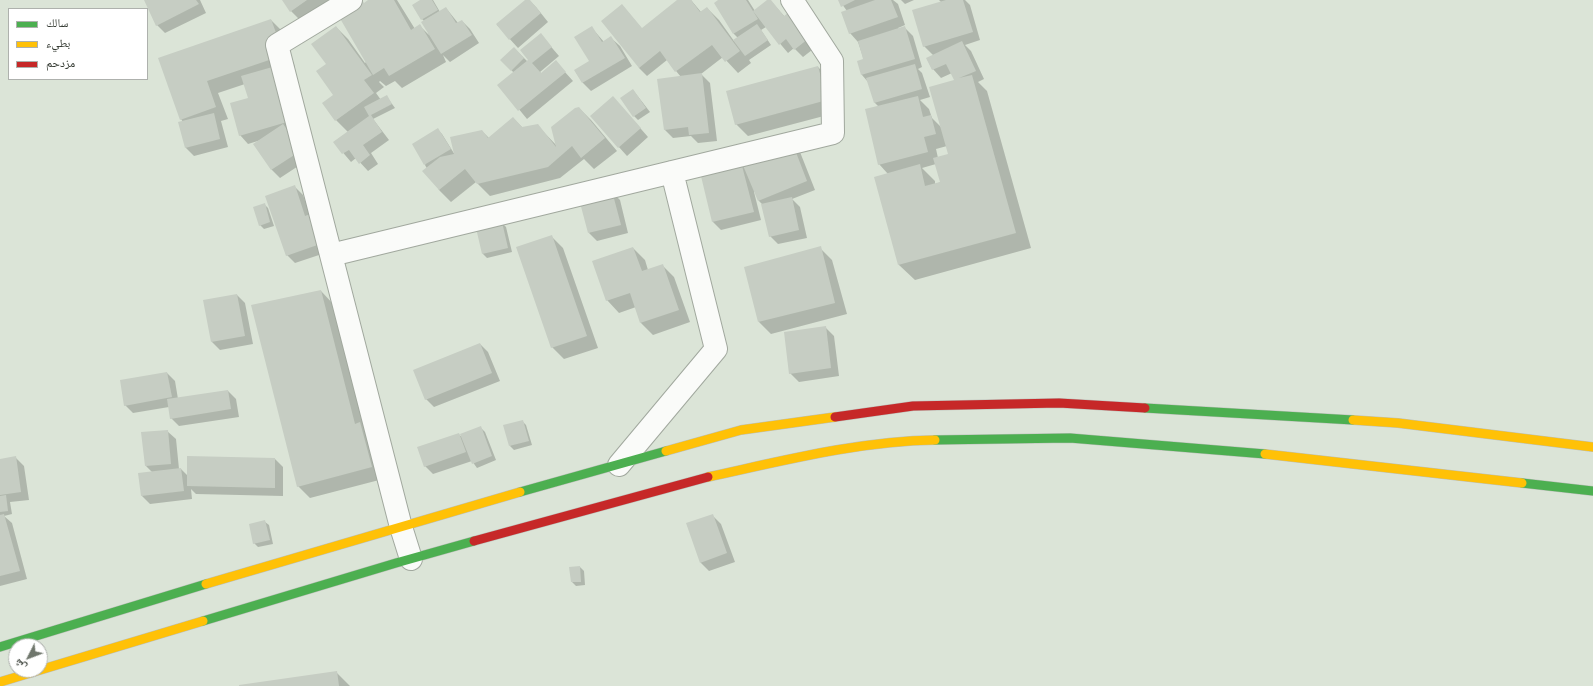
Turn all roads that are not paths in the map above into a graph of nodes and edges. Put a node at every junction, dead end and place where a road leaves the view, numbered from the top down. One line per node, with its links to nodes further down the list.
1 (351, 0): 4 (street)
2 (792, 0): 3 (street)
3 (672, 172): 4 (street); 6 (street)
4 (331, 255): 8 (street)
5 (1593, 447): 6 (highway)
6 (619, 465): 8 (highway)
7 (1593, 491): 9 (highway)
8 (401, 527): 9 (street); 10 (highway)
9 (411, 559): 11 (highway)
10 (0, 647)
11 (0, 682)

